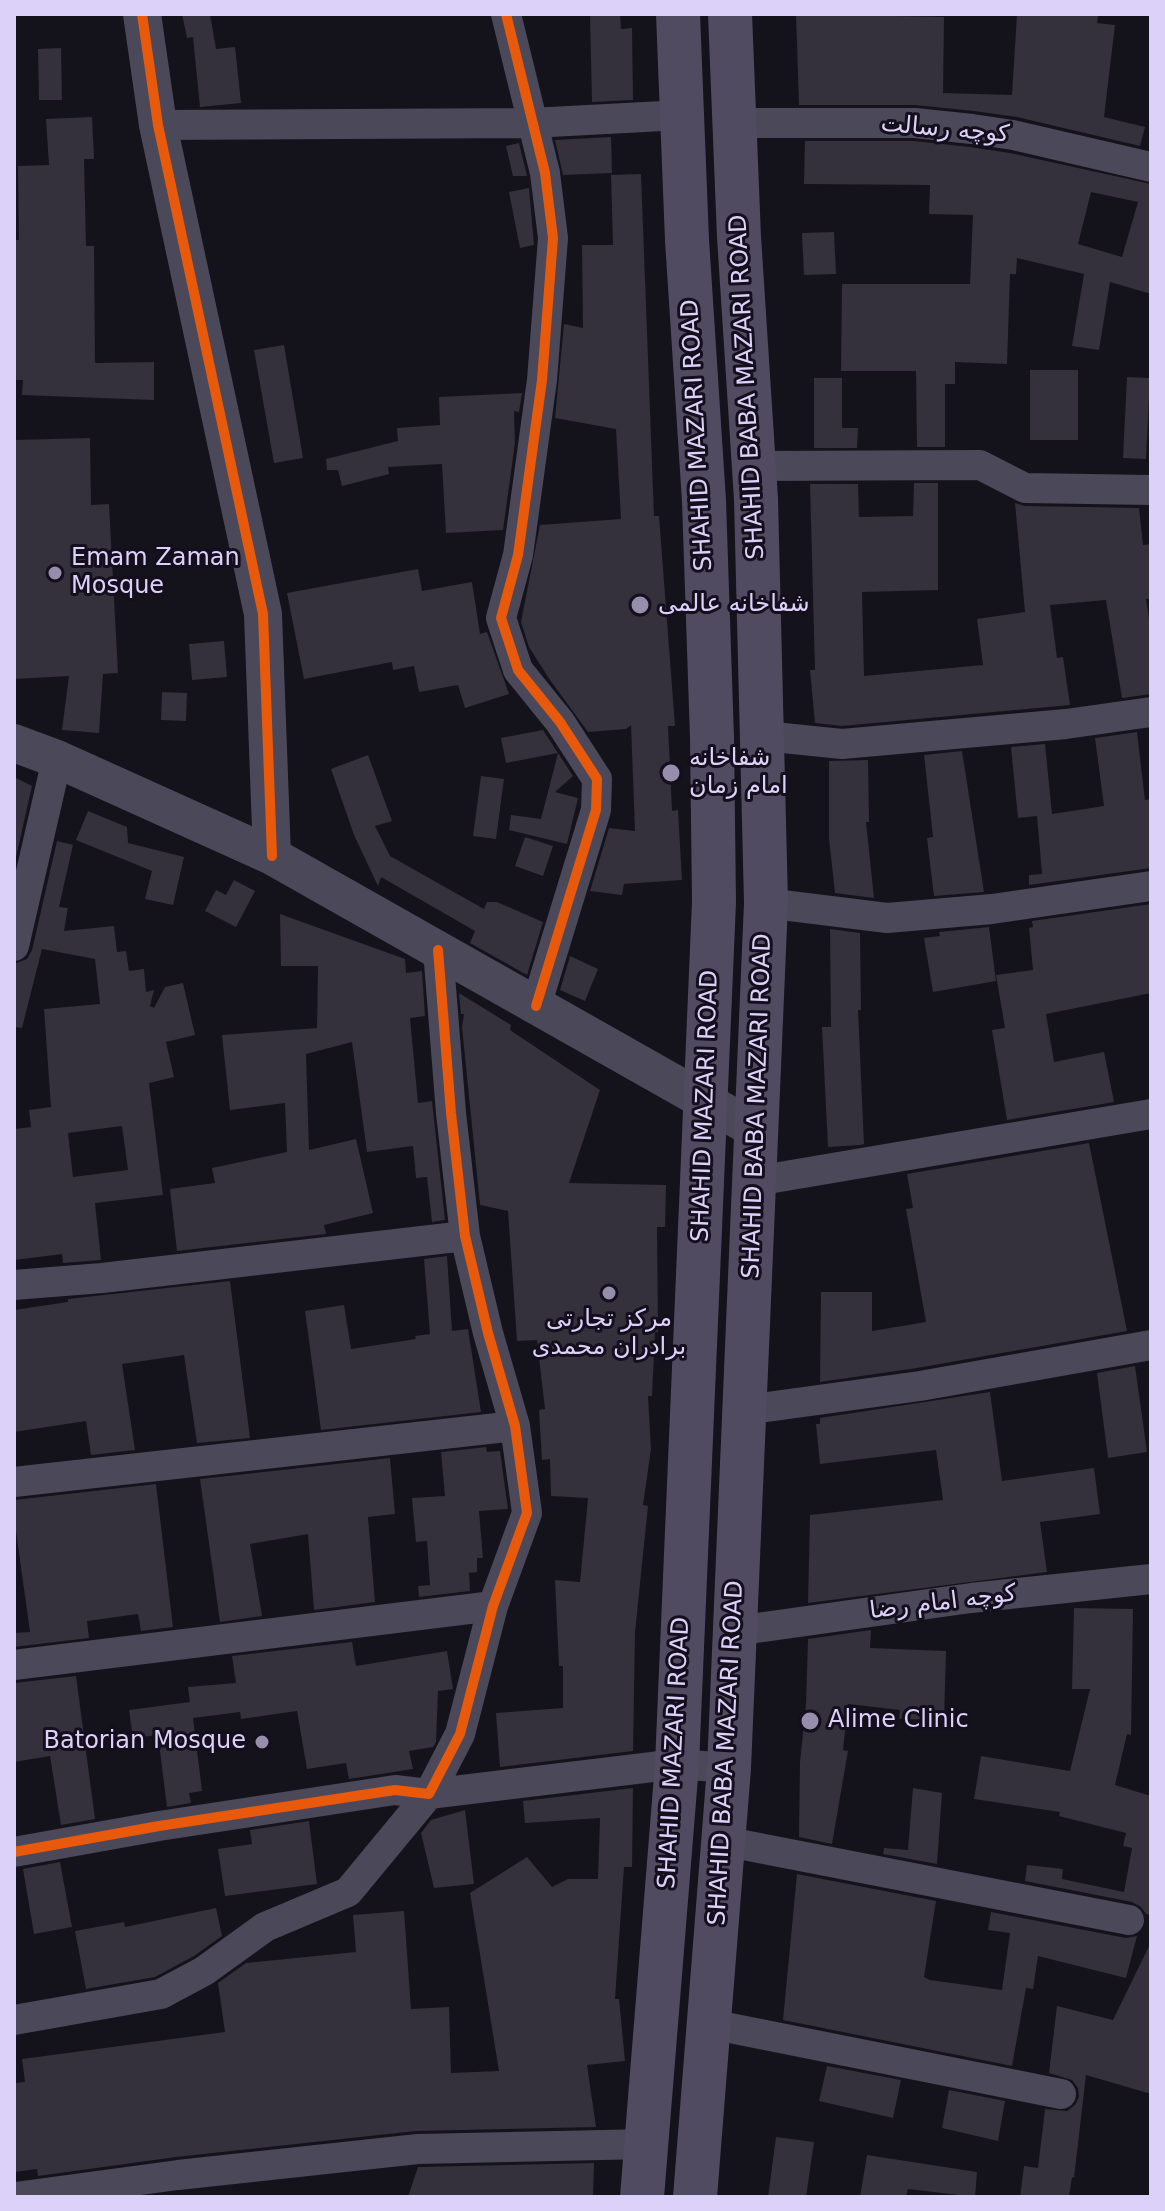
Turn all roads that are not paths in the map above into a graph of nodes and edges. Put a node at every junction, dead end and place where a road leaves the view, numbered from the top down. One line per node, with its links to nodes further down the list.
1 (142, 14): 8 (street)
2 (506, 14): 6 (street)
3 (678, 14): 5 (main road, SHAHID MAZARI ROAD)
4 (730, 14): 7 (main road, SHAHID BABA MAZARI ROAD)
5 (682, 115): 6 (street); 22 (main road, SHAHID MAZARI ROAD)
6 (531, 123): 8 (street); 21 (street)
7 (735, 123): 9 (street, کوچه رسالت); 10 (main road, SHAHID BABA MAZARI ROAD)
8 (158, 125): 16 (street)
9 (1151, 166)
10 (754, 466): 11 (street); 13 (main road, SHAHID BABA MAZARI ROAD)
11 (1151, 490)
12 (1151, 712): 13 (street)
13 (764, 736): 18 (main road, SHAHID BABA MAZARI ROAD)
14 (14, 743): 15 (street)
15 (57, 759): 16 (street); 19 (street)
16 (272, 856): 20 (street)
17 (1151, 886): 18 (street)
18 (766, 903): 24 (main road, SHAHID BABA MAZARI ROAD)
19 (14, 946)
20 (438, 950): 21 (street); 26 (street)
21 (536, 1006): 22 (street)
22 (706, 1103): 24 (street); 36 (main road, SHAHID MAZARI ROAD)
23 (1151, 1114): 25 (street)
24 (758, 1131): 25 (main road, SHAHID BABA MAZARI ROAD)
25 (756, 1181): 29 (main road, SHAHID BABA MAZARI ROAD)
26 (465, 1236): 27 (street); 30 (street)
27 (14, 1285)
28 (1151, 1345): 29 (street)
29 (745, 1410): 34 (main road, SHAHID BABA MAZARI ROAD)
30 (515, 1426): 31 (street); 33 (street)
31 (14, 1482)
32 (1151, 1579): 34 (street, کوچه امام رضا)
33 (493, 1606): 35 (street); 38 (street)
34 (735, 1631): 37 (main road, SHAHID BABA MAZARI ROAD)
35 (14, 1665)
36 (677, 1764): 37 (street); 38 (street); 45 (main road, SHAHID MAZARI ROAD)
37 (729, 1768): 39 (main road, SHAHID BABA MAZARI ROAD)
38 (429, 1794): 40 (street); 42 (street)
39 (723, 1841): 41 (street); 43 (main road, SHAHID BABA MAZARI ROAD)
40 (14, 1852)
41 (1129, 1920)
42 (14, 2020)
43 (710, 2024): 44 (street); 48 (main road, SHAHID BABA MAZARI ROAD)
44 (1061, 2094)
45 (648, 2144): 46 (street); 47 (main road, SHAHID MAZARI ROAD)
46 (15, 2197)
47 (642, 2197)
48 (695, 2197)

